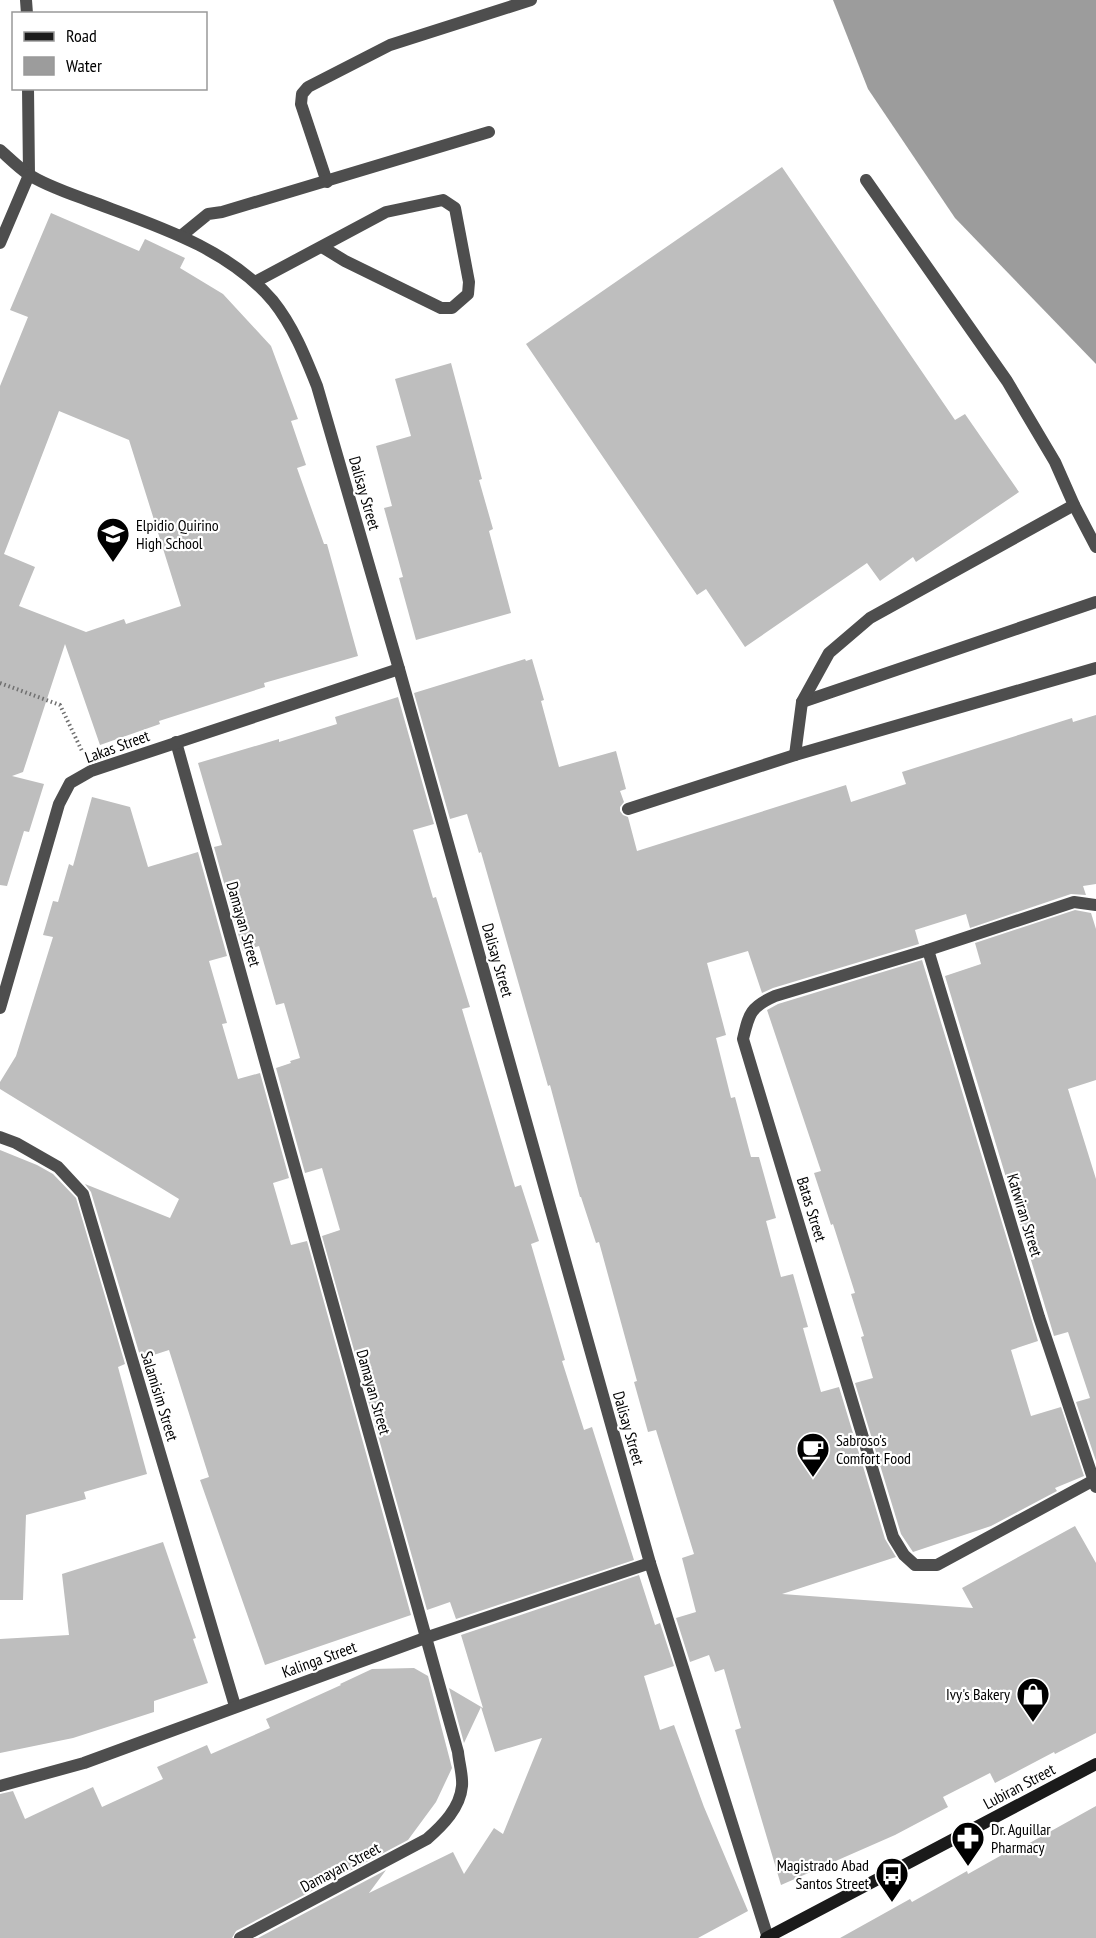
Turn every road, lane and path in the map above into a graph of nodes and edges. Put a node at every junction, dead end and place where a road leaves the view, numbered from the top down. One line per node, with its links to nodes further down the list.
1 (531, 0): 7 (street)
2 (28, 90): 5 (street)
3 (489, 132): 7 (street)
4 (0, 150): 5 (street, Dalisay Street)
5 (29, 175): 8 (street, Dalisay Street); 9 (street)
6 (866, 180): 12 (street)
7 (327, 182): 8 (street)
8 (181, 236): 11 (street, Dalisay Street)
9 (0, 243)
10 (322, 247): 10 (street); 11 (street)
11 (255, 282): 16 (street, Dalisay Street)
12 (1074, 505): 13 (street); 18 (street)
13 (1096, 547)
14 (1096, 602): 18 (street)
15 (1096, 668): 20 (street)
16 (399, 669): 19 (street, Lakas Street); 28 (street, Dalisay Street)
17 (0, 683): 21 (path)
18 (802, 702): 20 (street)
19 (176, 742): 21 (street, Lakas Street); 29 (street, Damayan Street)
20 (795, 755): 22 (street)
21 (91, 771): 25 (street, Lakas Street)
22 (628, 809)
23 (1096, 905): 24 (street, Batas Street)
24 (928, 950): 27 (street, Katwiran Street); 27 (street, Batas Street)
25 (0, 1008)
26 (0, 1137): 30 (street, Salamisim Street)
27 (1095, 1482)
28 (650, 1563): 29 (street, Kalinga Street); 34 (street, Dalisay Street)
29 (425, 1638): 30 (street, Kalinga Street); 33 (street, Damayan Street)
30 (235, 1706): 32 (street, Kalinga Street)
31 (1096, 1764): 34 (main road, Lubiran Street)
32 (0, 1786)
33 (240, 1938)
34 (767, 1938)

